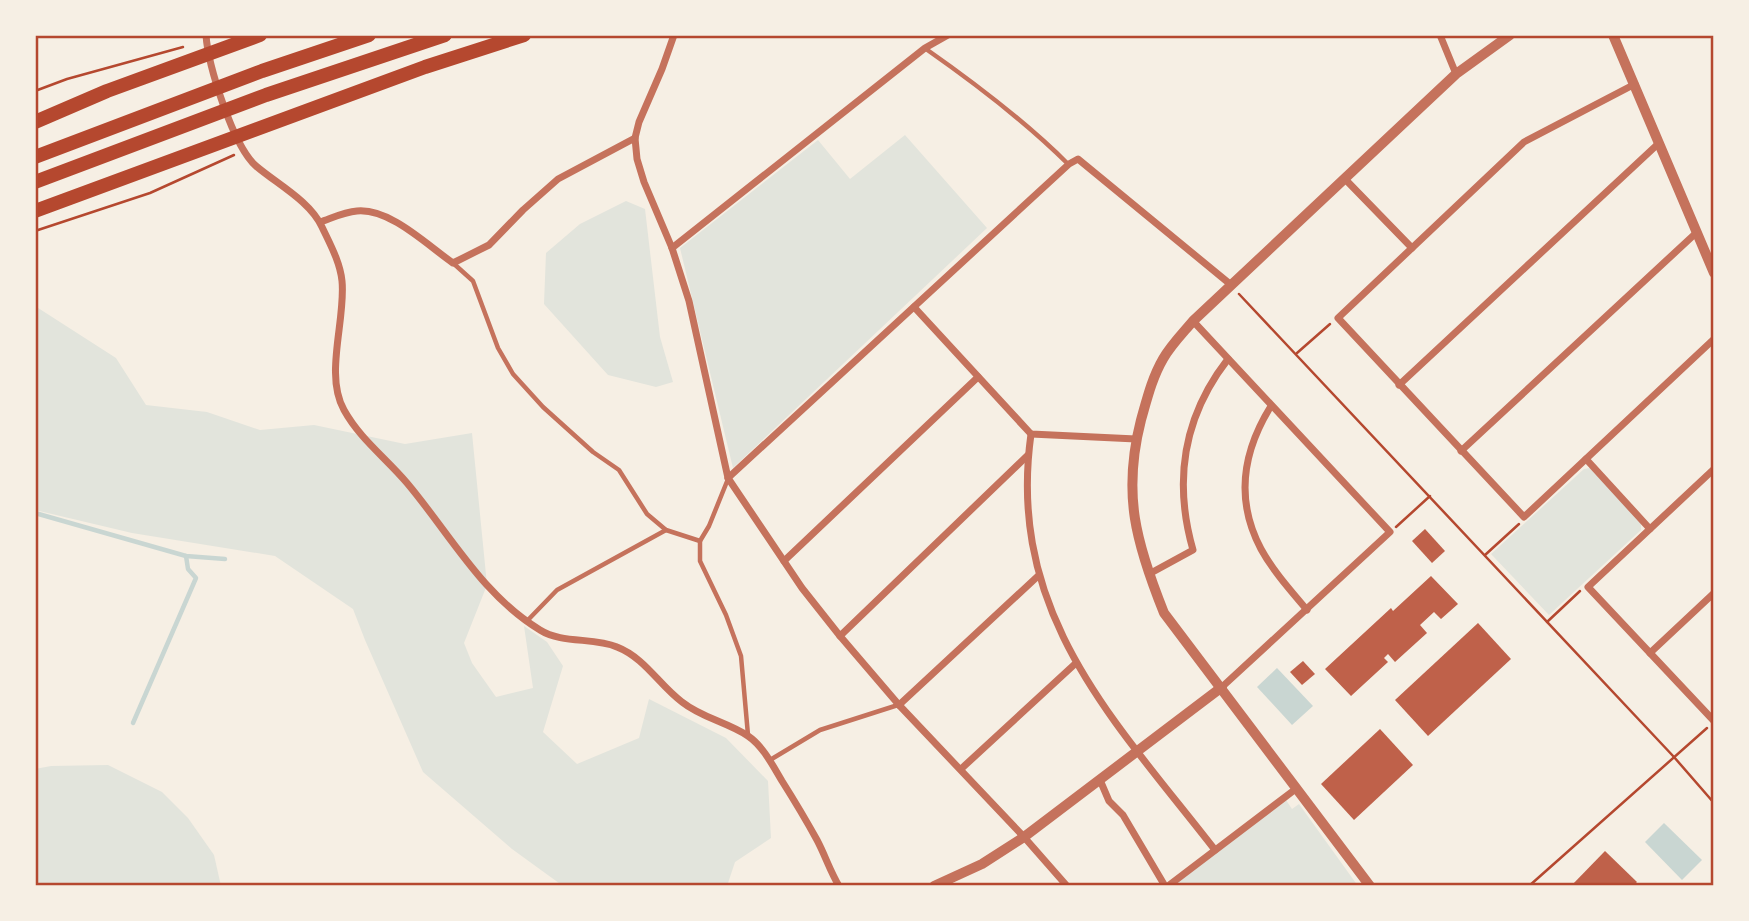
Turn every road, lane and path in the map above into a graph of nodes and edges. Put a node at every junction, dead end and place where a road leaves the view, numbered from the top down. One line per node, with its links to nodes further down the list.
1 (260, 35): 12 (highway)
2 (348, 35): 13 (highway)
3 (369, 35): 13 (highway)
4 (445, 35): 24 (highway)
5 (524, 35): 18 (highway)
6 (674, 35): 19 (street)
7 (948, 35): 11 (street)
8 (1440, 35): 14 (street)
9 (1510, 35): 14 (street)
10 (1613, 35): 15 (street)
11 (925, 48): 22 (lane); 29 (street)
12 (208, 50): 16 (path); 17 (highway); 18 (street)
13 (262, 71): 21 (highway)
14 (1456, 74): 23 (street)
15 (1635, 84): 20 (street); 30 (street)
16 (35, 91)
17 (35, 122)
18 (238, 138): 25 (highway); 26 (street); 27 (path)
19 (635, 138): 29 (street); 31 (street)
20 (1658, 143): 28 (street); 41 (street)
21 (35, 158)
22 (1069, 164): 33 (street); 34 (street)
23 (1344, 178): 30 (street); 33 (street)
24 (35, 182)
25 (35, 211)
26 (320, 222): 31 (street); 63 (street)
27 (35, 231)
28 (1696, 233): 32 (street); 45 (street)
29 (672, 248): 49 (street)
30 (1412, 248): 35 (street)
31 (453, 263): 53 (lane)
32 (1714, 273)
33 (1230, 285): 36 (street); 38 (path)
34 (914, 307): 40 (street); 49 (street)
35 (1338, 318): 38 (path); 41 (street)
36 (1193, 321): 39 (street); 44 (street)
37 (1714, 339): 47 (street)
38 (1297, 354): 50 (path)
39 (1228, 359): 42 (street); 58 (street)
40 (978, 377): 43 (street); 57 (street)
41 (1399, 385): 45 (street)
42 (1271, 406): 54 (street); 62 (street)
43 (1031, 434): 44 (street); 46 (street)
44 (1136, 439): 58 (street)
45 (1461, 451): 51 (street)
46 (1028, 455): 59 (street); 65 (street)
47 (1586, 460): 51 (street); 52 (street)
48 (1714, 469): 52 (street)
49 (728, 478): 55 (lane); 57 (street)
50 (1430, 496): 54 (path); 56 (path)
51 (1524, 517): 56 (path)
52 (1650, 529): 60 (street)
53 (666, 530): 55 (lane); 63 (lane)
54 (1390, 532): 62 (street)
55 (700, 541): 71 (lane)
56 (1485, 555): 64 (path)
57 (784, 561): 65 (street)
58 (1149, 574): 68 (street)
59 (1038, 576): 67 (street); 69 (street)
60 (1588, 587): 64 (path); 66 (street)
61 (1714, 593): 66 (street)
62 (1307, 610): 68 (street)
63 (527, 621): 71 (street)
64 (1547, 622): 73 (path)
65 (840, 636): 69 (street)
66 (1650, 653): 70 (street)
67 (1076, 663): 72 (street); 75 (street)
68 (1222, 687): 72 (street); 77 (street)
69 (899, 705): 74 (lane); 75 (street)
70 (1714, 722): 73 (path)
71 (748, 736): 74 (street)
72 (1138, 751): 76 (street); 80 (street)
73 (1674, 757): 78 (path); 86 (path)
74 (770, 760): 81 (street)
75 (961, 769): 79 (street)
76 (1100, 780): 79 (street); 84 (street)
77 (1297, 788): 80 (street); 85 (street)
78 (1714, 803)
79 (1024, 837): 82 (street); 83 (street)
80 (1215, 850): 84 (street)
81 (839, 886)
82 (934, 886)
83 (1067, 886)
84 (1167, 886)
85 (1370, 886)
86 (1530, 886)

